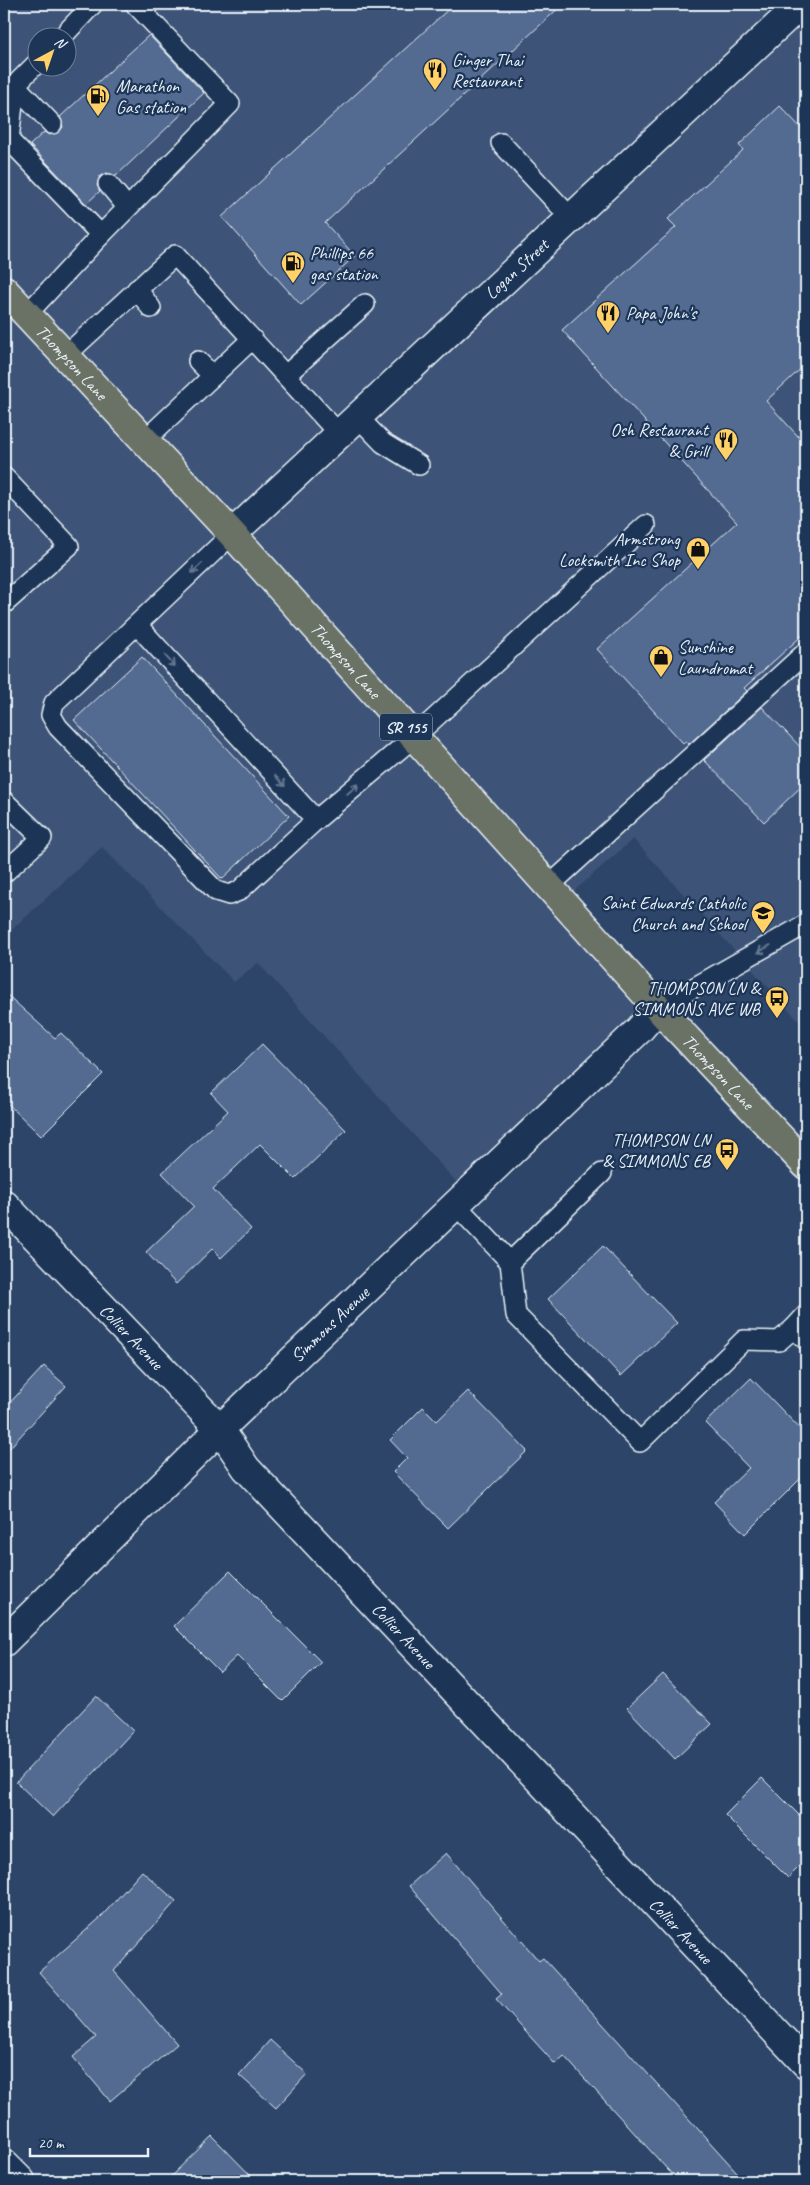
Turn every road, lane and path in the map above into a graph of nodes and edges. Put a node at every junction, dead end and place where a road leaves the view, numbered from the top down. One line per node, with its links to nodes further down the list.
1 (93, 4): 4 (lane)
2 (135, 4): 11 (lane)
3 (801, 4): 12 (street, Logan Street)
4 (70, 28)
5 (28, 72): 6 (lane)
6 (15, 85): 7 (lane); 8 (lane)
7 (52, 124)
8 (7, 143): 13 (lane)
9 (502, 143): 12 (lane)
10 (108, 184): 11 (lane)
11 (128, 207): 13 (lane)
12 (571, 218): 24 (street, Logan Street)
13 (101, 235): 18 (lane)
14 (4, 290): 18 (main road, Thompson Lane / SR 155)
15 (137, 290): 17 (lane); 19 (lane); 20 (lane)
16 (365, 304): 22 (lane)
17 (151, 308)
18 (27, 314): 20 (main road, Thompson Lane / SR 155)
19 (252, 339): 22 (lane); 23 (lane)
20 (66, 355): 25 (main road, Thompson Lane / SR 155)
21 (198, 361): 23 (lane)
22 (286, 375): 24 (lane)
23 (213, 376): 25 (lane)
24 (348, 425): 26 (lane); 29 (street, Logan Street)
25 (145, 440): 29 (main road, Thompson Lane / SR 155)
26 (419, 465)
27 (4, 477): 30 (lane)
28 (646, 525): 33 (lane)
29 (232, 534): 31 (lane, one-way to 31); 33 (main road, Thompson Lane / SR 155)
30 (4, 604)
31 (137, 625): 35 (lane, one-way to 35); 35 (lane)
32 (806, 652): 37 (lane)
33 (414, 737): 35 (lane, one-way to 33); 37 (main road, Thompson Lane / SR 155)
34 (4, 801): 36 (lane)
35 (316, 820)
36 (4, 874)
37 (549, 886): 39 (main road, Thompson Lane / SR 155)
38 (806, 924): 39 (lane, one-way to 39)
39 (658, 1008): 40 (main road, Thompson Lane / SR 155); 43 (street, Simmons Avenue)
40 (806, 1165)
41 (602, 1173): 44 (lane)
42 (4, 1204): 46 (street, Collier Avenue)
43 (456, 1205): 44 (lane); 46 (street, Simmons Avenue)
44 (510, 1262): 45 (lane)
45 (802, 1328)
46 (220, 1429): 47 (street, Simmons Avenue); 48 (street, Collier Avenue)
47 (4, 1642)
48 (806, 2064)
49 (4, 2164): 50 (street)
50 (21, 2181)

